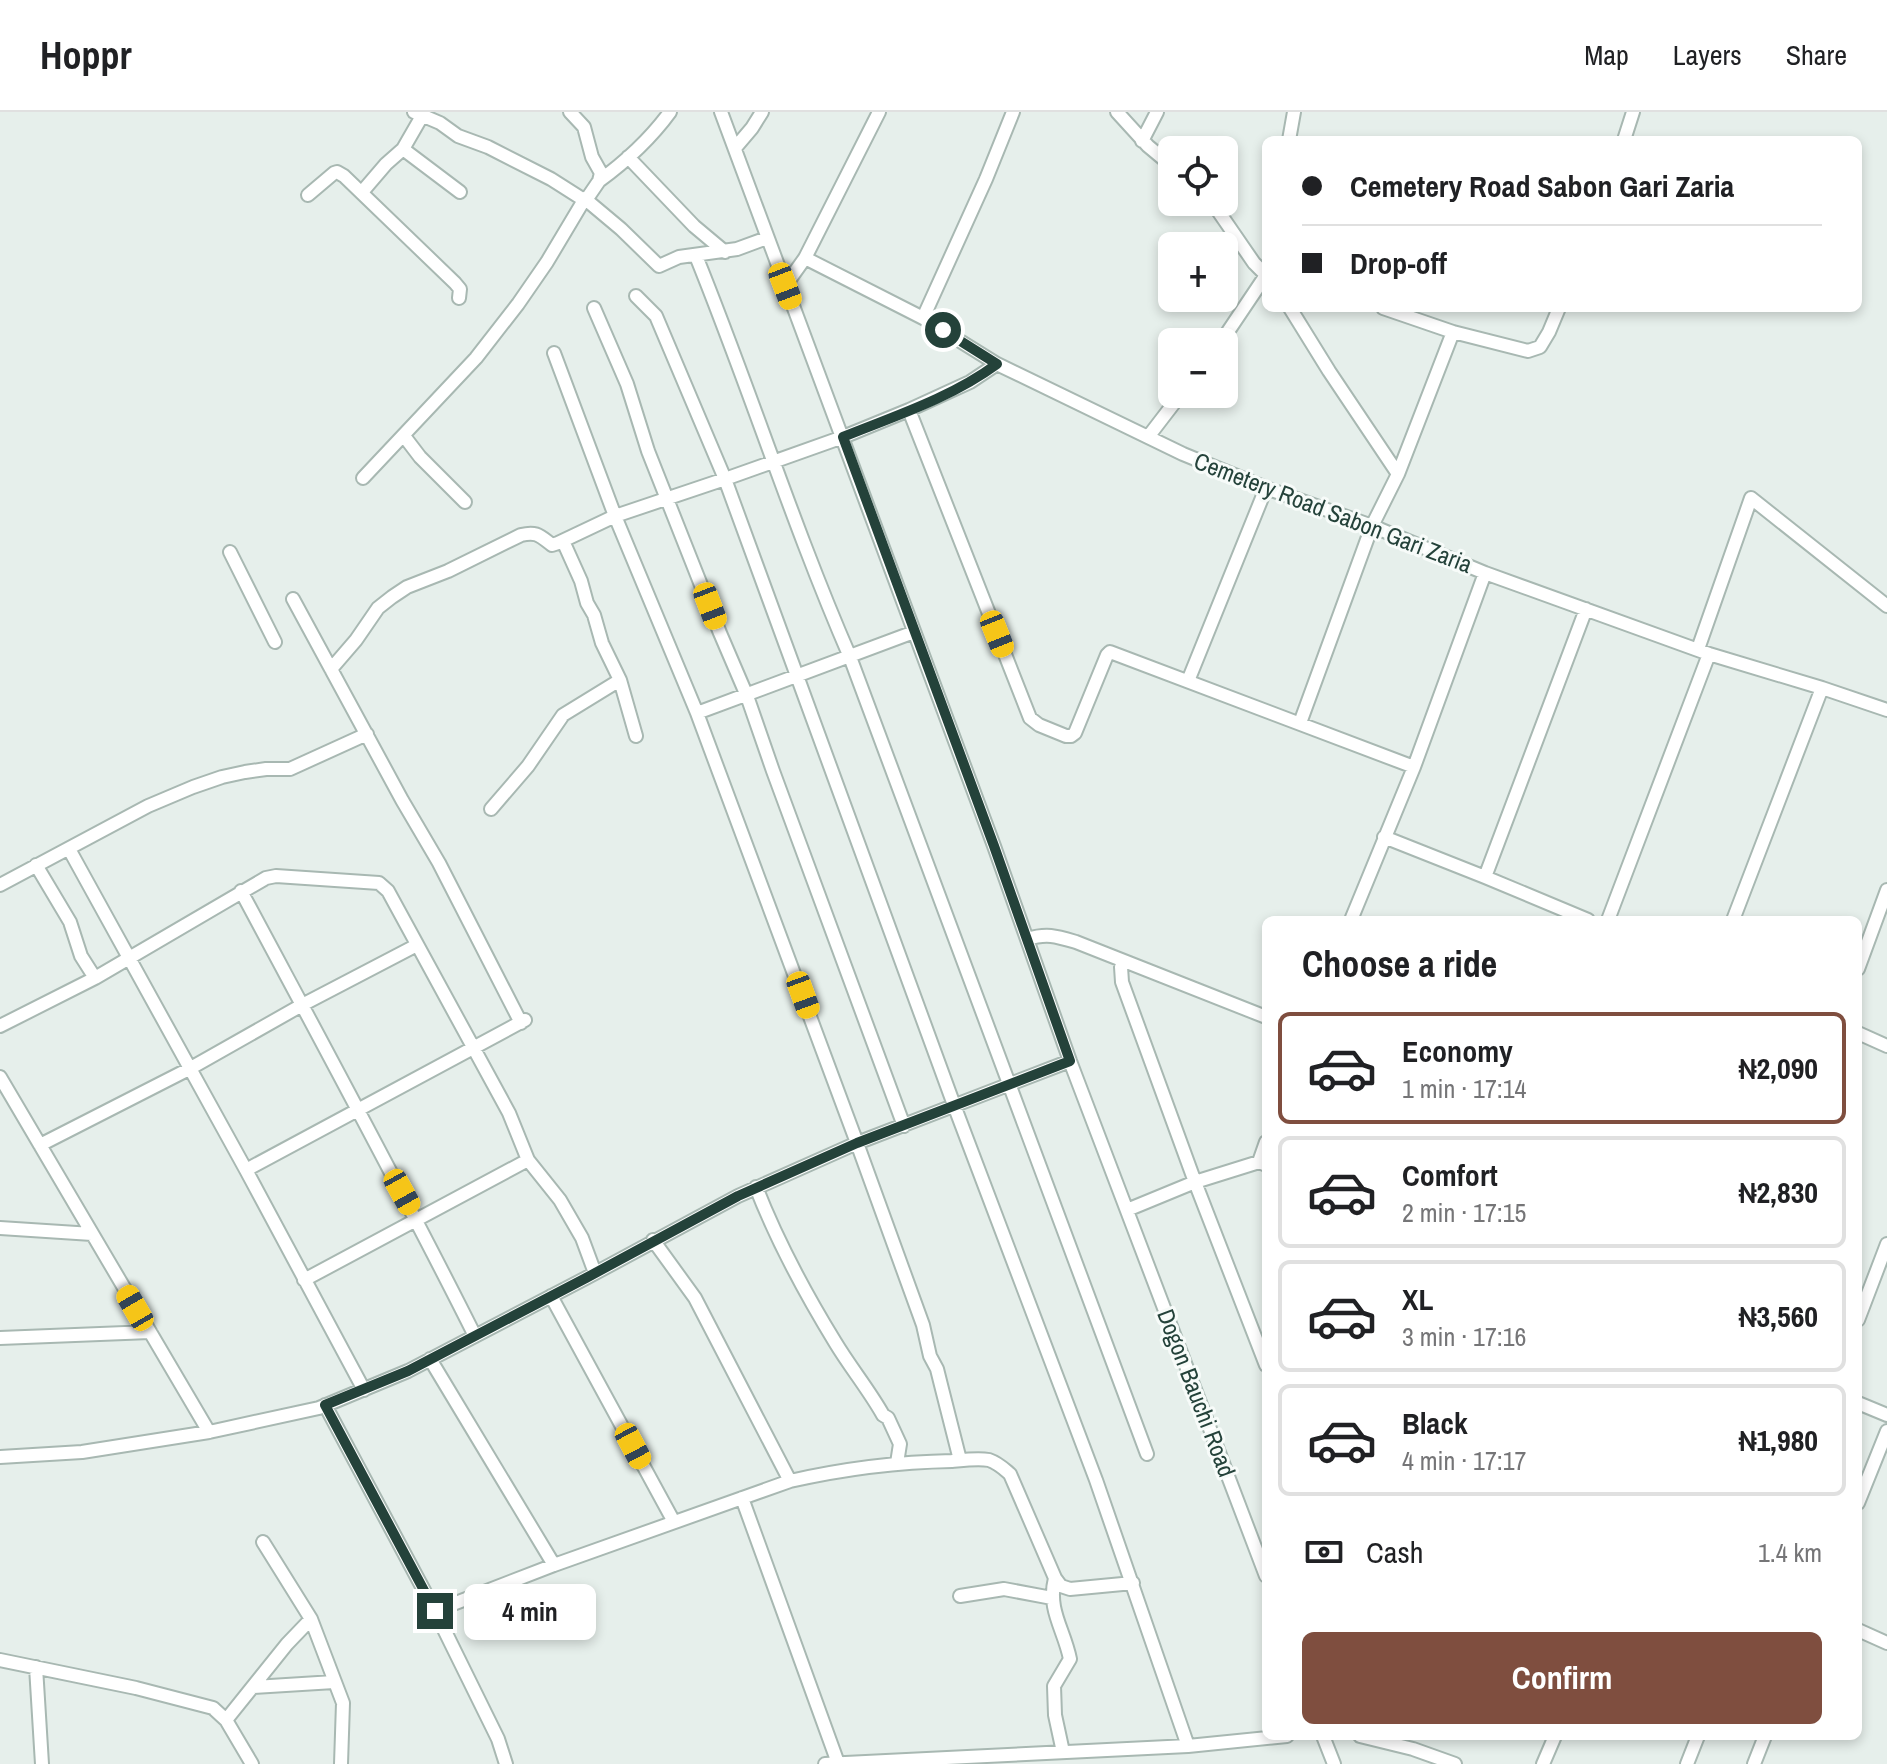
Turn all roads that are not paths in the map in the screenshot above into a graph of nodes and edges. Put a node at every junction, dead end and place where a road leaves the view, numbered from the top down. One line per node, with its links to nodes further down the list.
1 (570, 112): 19 (street)
2 (670, 112): 18 (street)
3 (721, 112): 15 (street, Dogon Bauchi Road)
4 (762, 112): 15 (street)
5 (879, 112): 28 (street)
6 (1013, 112): 38 (street)
7 (1117, 112): 14 (street)
8 (1157, 112): 14 (street)
9 (1294, 112): 12 (street)
10 (1633, 112): 13 (street)
11 (418, 114): 16 (street); 23 (street)
12 (1290, 136)
13 (1625, 136)
14 (1142, 141): 17 (street)
15 (735, 148): 25 (street, Dogon Bauchi Road)
16 (403, 149): 20 (street); 21 (street)
17 (1158, 154)
18 (628, 157): 19 (street); 26 (street)
19 (599, 181): 23 (street)
20 (362, 192): 22 (street); 33 (street)
21 (460, 192)
22 (308, 195)
23 (585, 200): 27 (street); 45 (street)
24 (1222, 216): 29 (street)
25 (767, 238): 26 (street); 31 (street, Dogon Bauchi Road)
26 (725, 252): 27 (street)
27 (696, 256): 48 (street)
28 (805, 258): 31 (street); 38 (street, Cemetery Road Sabon Gari Zaria)
29 (1262, 271)
30 (1262, 281): 39 (street)
31 (785, 286): 46 (street, Dogon Bauchi Road)
32 (636, 296): 51 (street)
33 (459, 298)
34 (594, 308): 53 (street)
35 (1292, 312): 49 (street)
36 (1395, 312): 40 (street)
37 (1557, 312): 40 (street)
38 (923, 318): 42 (street, Cemetery Road Sabon Gari Zaria)
39 (1230, 328)
40 (1453, 332): 49 (street)
41 (554, 353): 55 (street)
42 (997, 364): 44 (street); 47 (street, Cemetery Road Sabon Gari Zaria)
43 (1170, 408): 47 (street)
44 (909, 410): 46 (street); 70 (street)
45 (404, 436): 50 (street); 54 (street)
46 (843, 437): 48 (street); 63 (street, Dogon Bauchi Road)
47 (1148, 437): 52 (street, Cemetery Road Sabon Gari Zaria)
48 (774, 461): 51 (street); 66 (street)
49 (1398, 474): 56 (street)
50 (363, 478)
51 (725, 479): 53 (street); 68 (street)
52 (1266, 488): 56 (street, Cemetery Road Sabon Gari Zaria); 70 (street)
53 (669, 499): 55 (street); 72 (street)
54 (465, 502)
55 (615, 516): 57 (street); 74 (street)
56 (1372, 526): 59 (street, Cemetery Road Sabon Gari Zaria); 75 (street)
57 (563, 541): 67 (street); 69 (street)
58 (230, 552): 64 (street)
59 (1485, 573): 62 (street, Cemetery Road Sabon Gari Zaria); 78 (street)
60 (293, 599): 67 (street)
61 (1887, 606): 65 (street)
62 (1586, 609): 65 (street, Cemetery Road Sabon Gari Zaria); 83 (street)
63 (914, 632): 66 (street); 91 (street, Dogon Bauchi Road)
64 (275, 642)
65 (1704, 652): 71 (street, Cemetery Road Sabon Gari Zaria); 89 (street)
66 (850, 657): 68 (street); 106 (street)
67 (331, 669): 76 (street)
68 (798, 677): 72 (street); 107 (street)
69 (620, 680): 77 (street); 79 (street)
70 (1188, 681): 75 (street)
71 (1822, 688): 73 (street, Cemetery Road Sabon Gari Zaria); 90 (street)
72 (747, 696): 74 (street); 109 (street)
73 (1887, 710)
74 (697, 713): 110 (street)
75 (1300, 723): 78 (street)
76 (367, 734): 81 (street); 102 (street)
77 (636, 736)
78 (1414, 767): 80 (street)
79 (491, 809)
80 (1384, 837): 83 (street); 87 (street)
81 (69, 849): 82 (street); 93 (street)
82 (36, 865): 84 (street); 96 (street)
83 (1485, 877): 88 (street)
84 (0, 885)
85 (1887, 890): 94 (street)
86 (241, 891): 92 (street); 93 (street); 97 (street)
87 (1353, 916)
88 (1578, 916)
89 (1609, 916)
90 (1735, 916)
91 (1027, 939): 95 (street); 103 (street, Dogon Bauchi Road)
92 (417, 945): 97 (street); 102 (street)
93 (128, 958): 96 (street); 104 (street)
94 (1862, 958)
95 (1124, 962): 98 (street); 115 (street)
96 (95, 978): 99 (street)
97 (302, 1005): 104 (street); 108 (street)
98 (1262, 1015)
99 (0, 1026)
100 (1862, 1035): 101 (street)
101 (1887, 1046)
102 (473, 1047): 108 (street); 112 (street)
103 (1070, 1061): 106 (street); 117 (street, Dogon Bauchi Road)
104 (189, 1069): 111 (street); 114 (street)
105 (0, 1077): 111 (street)
106 (1010, 1084): 107 (street); 138 (street)
107 (954, 1105): 109 (street); 150 (street)
108 (356, 1110): 114 (street); 118 (street)
109 (904, 1126): 110 (street)
110 (857, 1143): 116 (street); 140 (street)
111 (40, 1145): 120 (street)
112 (528, 1160): 118 (street); 123 (street)
113 (1262, 1164): 115 (street)
114 (246, 1170): 124 (street)
115 (1195, 1182): 117 (street); 130 (street)
116 (756, 1187): 121 (street); 141 (street)
117 (1127, 1210): 148 (street, Dogon Bauchi Road)
118 (417, 1219): 124 (street); 128 (street)
119 (0, 1228): 120 (street)
120 (92, 1234): 127 (street)
121 (653, 1240): 123 (street); 142 (street)
122 (1887, 1244): 126 (street)
123 (595, 1273): 125 (street)
124 (304, 1280): 132 (street)
125 (551, 1296): 128 (street); 145 (street)
126 (1862, 1310)
127 (150, 1332): 129 (street); 137 (street)
128 (475, 1336): 131 (street)
129 (0, 1338)
130 (1262, 1355)
131 (430, 1359): 132 (street); 147 (street)
132 (364, 1390): 133 (street)
133 (325, 1405): 137 (street); 153 (street)
134 (1862, 1405): 135 (street)
135 (1887, 1415)
136 (1887, 1431): 143 (street)
137 (209, 1432): 139 (street)
138 (1147, 1454)
139 (0, 1457)
140 (960, 1460): 141 (street); 149 (street)
141 (897, 1463): 142 (street)
142 (790, 1481): 144 (street)
143 (1862, 1493)
144 (742, 1498): 145 (street); 173 (street)
145 (674, 1522): 147 (street)
146 (263, 1542): 154 (street)
147 (554, 1565): 153 (street)
148 (1262, 1565)
149 (1055, 1578): 150 (street); 152 (street)
150 (1133, 1583): 170 (street)
151 (960, 1596): 152 (street)
152 (1052, 1598): 172 (street)
153 (435, 1611): 179 (street)
154 (311, 1619): 159 (street); 160 (street)
155 (1862, 1632): 156 (street)
156 (1887, 1643)
157 (0, 1660): 158 (street)
158 (36, 1667): 161 (street); 175 (street)
159 (334, 1682): 160 (street); 178 (street)
160 (253, 1687): 161 (street)
161 (226, 1720): 169 (street)
162 (1262, 1739): 170 (street)
163 (1325, 1740): 181 (street)
164 (1376, 1740): 171 (street)
165 (1416, 1740): 171 (street)
166 (1553, 1740): 183 (street)
167 (1696, 1740): 184 (street)
168 (1763, 1740): 185 (street)
169 (238, 1741): 176 (street); 177 (street)
170 (1188, 1746): 172 (street)
171 (1413, 1749): 182 (street)
172 (1063, 1752): 174 (street)
173 (838, 1763): 174 (street); 180 (street)
174 (874, 1763)
175 (42, 1764)
176 (239, 1764)
177 (252, 1764)
178 (341, 1764)
179 (506, 1764)
180 (825, 1764)
181 (1334, 1764)
182 (1455, 1764)
183 (1543, 1764)
184 (1687, 1764)
185 (1754, 1764)

